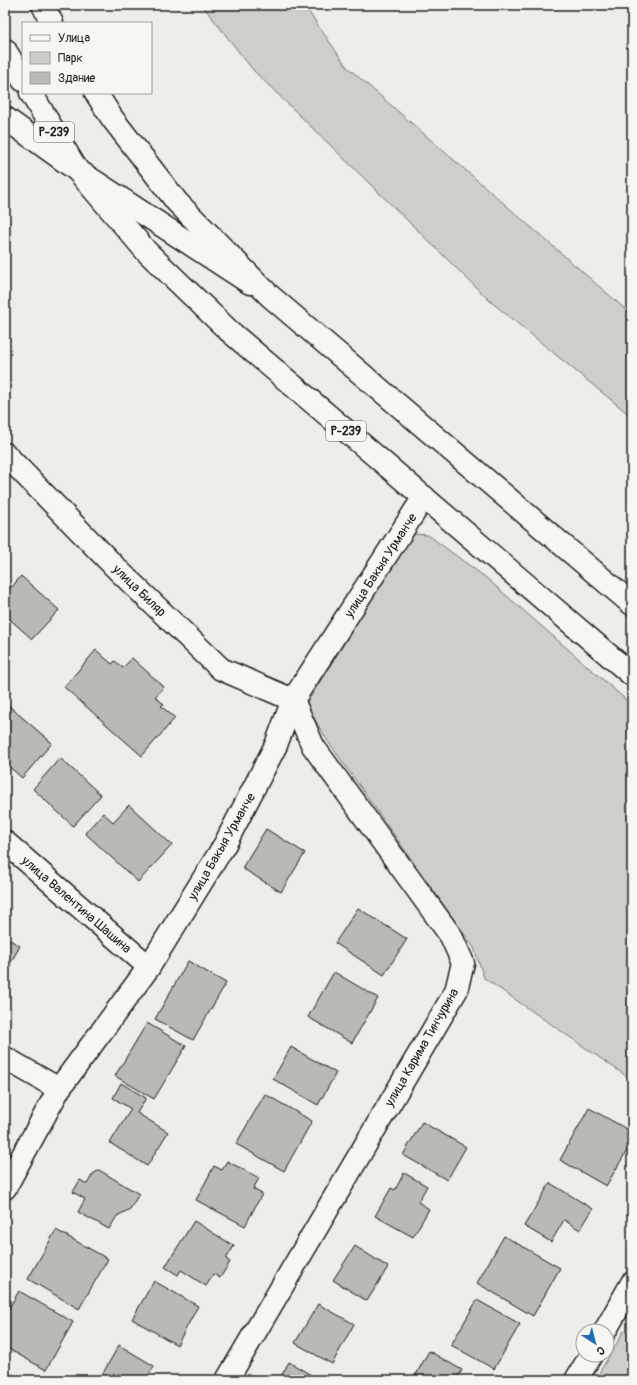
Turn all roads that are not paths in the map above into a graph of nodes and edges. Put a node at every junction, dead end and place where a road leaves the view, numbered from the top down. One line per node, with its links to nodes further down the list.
1 (43, 5): 2 (main road)
2 (52, 22)
3 (5, 50): 4 (main road)
4 (22, 78)
5 (32, 94): 8 (main road, Р-239)
6 (97, 94): 9 (main road)
7 (5, 118): 8 (main road)
8 (77, 170): 9 (main road); 11 (main road, Р-239)
9 (270, 296): 12 (main road)
10 (5, 454): 14 (main road, улица Биляр)
11 (424, 497): 13 (main road, Р-239); 14 (main road, улица Бакыя Урманче)
12 (632, 604)
13 (632, 675)
14 (293, 700): 16 (main road, улица Бакыя Урманче); 23 (main road, улица Карима Тинчурина)
15 (5, 842): 16 (main road, улица Валентина Шашина)
16 (149, 967): 18 (main road, улица Бакыя Урманче)
17 (5, 1058): 18 (main road)
18 (59, 1089): 19 (main road, улица Бакыя Урманче)
19 (5, 1188)
20 (632, 1283): 21 (main road)
21 (609, 1323)
22 (586, 1363): 24 (main road)
23 (227, 1380)
24 (576, 1380)

